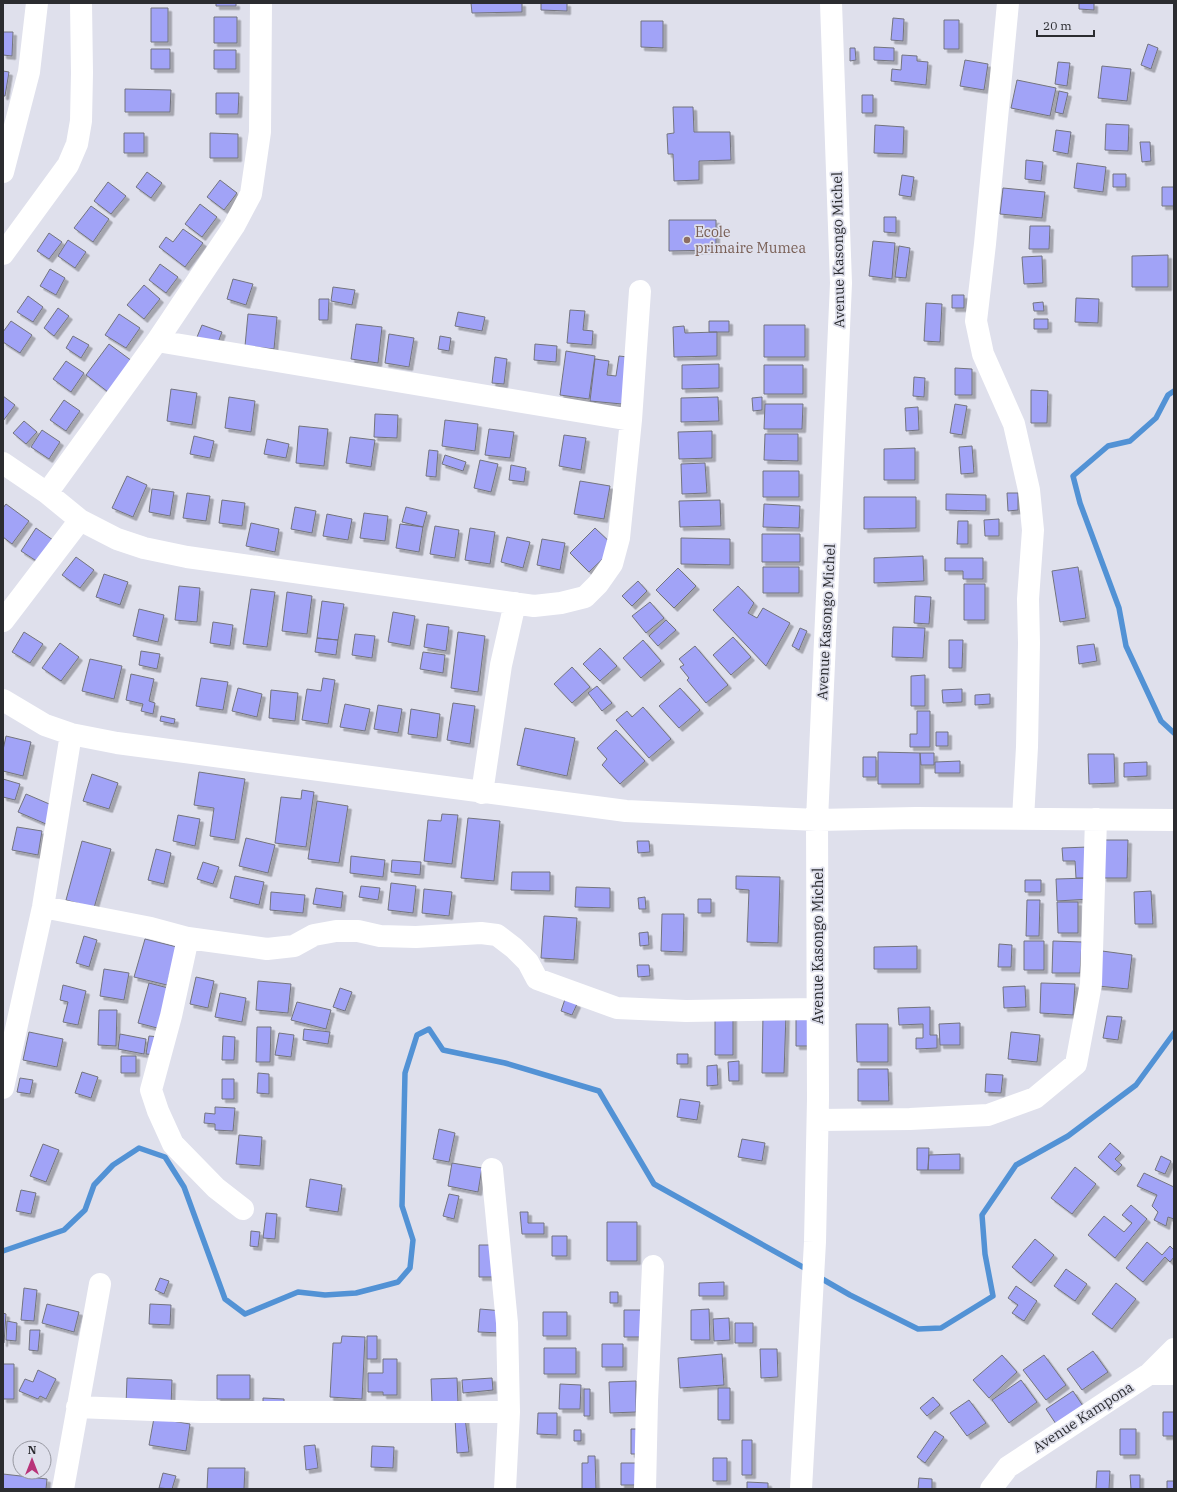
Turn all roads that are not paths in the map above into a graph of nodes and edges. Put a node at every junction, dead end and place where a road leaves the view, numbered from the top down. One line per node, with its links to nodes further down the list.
1 (37, 3): 6 (street)
2 (81, 3): 7 (street)
3 (261, 3): 9 (street)
4 (831, 3): 21 (street, Avenue Kasongo Michel)
5 (1008, 3): 19 (street)
6 (3, 172)
7 (3, 254)
8 (640, 291): 10 (street)
9 (157, 341): 10 (street); 12 (street)
10 (631, 420): 14 (street)
11 (3, 463): 12 (street)
12 (47, 493): 13 (street)
13 (80, 520): 14 (street); 15 (street)
14 (515, 603): 18 (street)
15 (3, 621)
16 (3, 700): 17 (street)
17 (71, 734): 18 (street); 23 (street)
18 (482, 793): 21 (street)
19 (1023, 819): 20 (street); 21 (street)
20 (1096, 819): 22 (street); 27 (street)
21 (817, 820): 25 (street, Avenue Kasongo Michel)
22 (1174, 820)
23 (43, 907): 24 (street); 26 (street)
24 (188, 938): 25 (street); 29 (street)
25 (818, 1009): 27 (street, Avenue Kasongo Michel)
26 (3, 1088)
27 (818, 1120): 41 (street, Avenue Kasongo Michel)
28 (492, 1169): 36 (street)
29 (243, 1209)
30 (653, 1266): 40 (street)
31 (100, 1284): 35 (street)
32 (1174, 1349): 33 (street, Avenue Kampona)
33 (1149, 1374): 34 (street); 37 (street, Avenue Kampona)
34 (1174, 1374)
35 (77, 1407): 36 (street); 38 (street)
36 (509, 1412): 39 (street)
37 (992, 1487)
38 (63, 1489)
39 (505, 1489)
40 (645, 1489)
41 (801, 1489)

